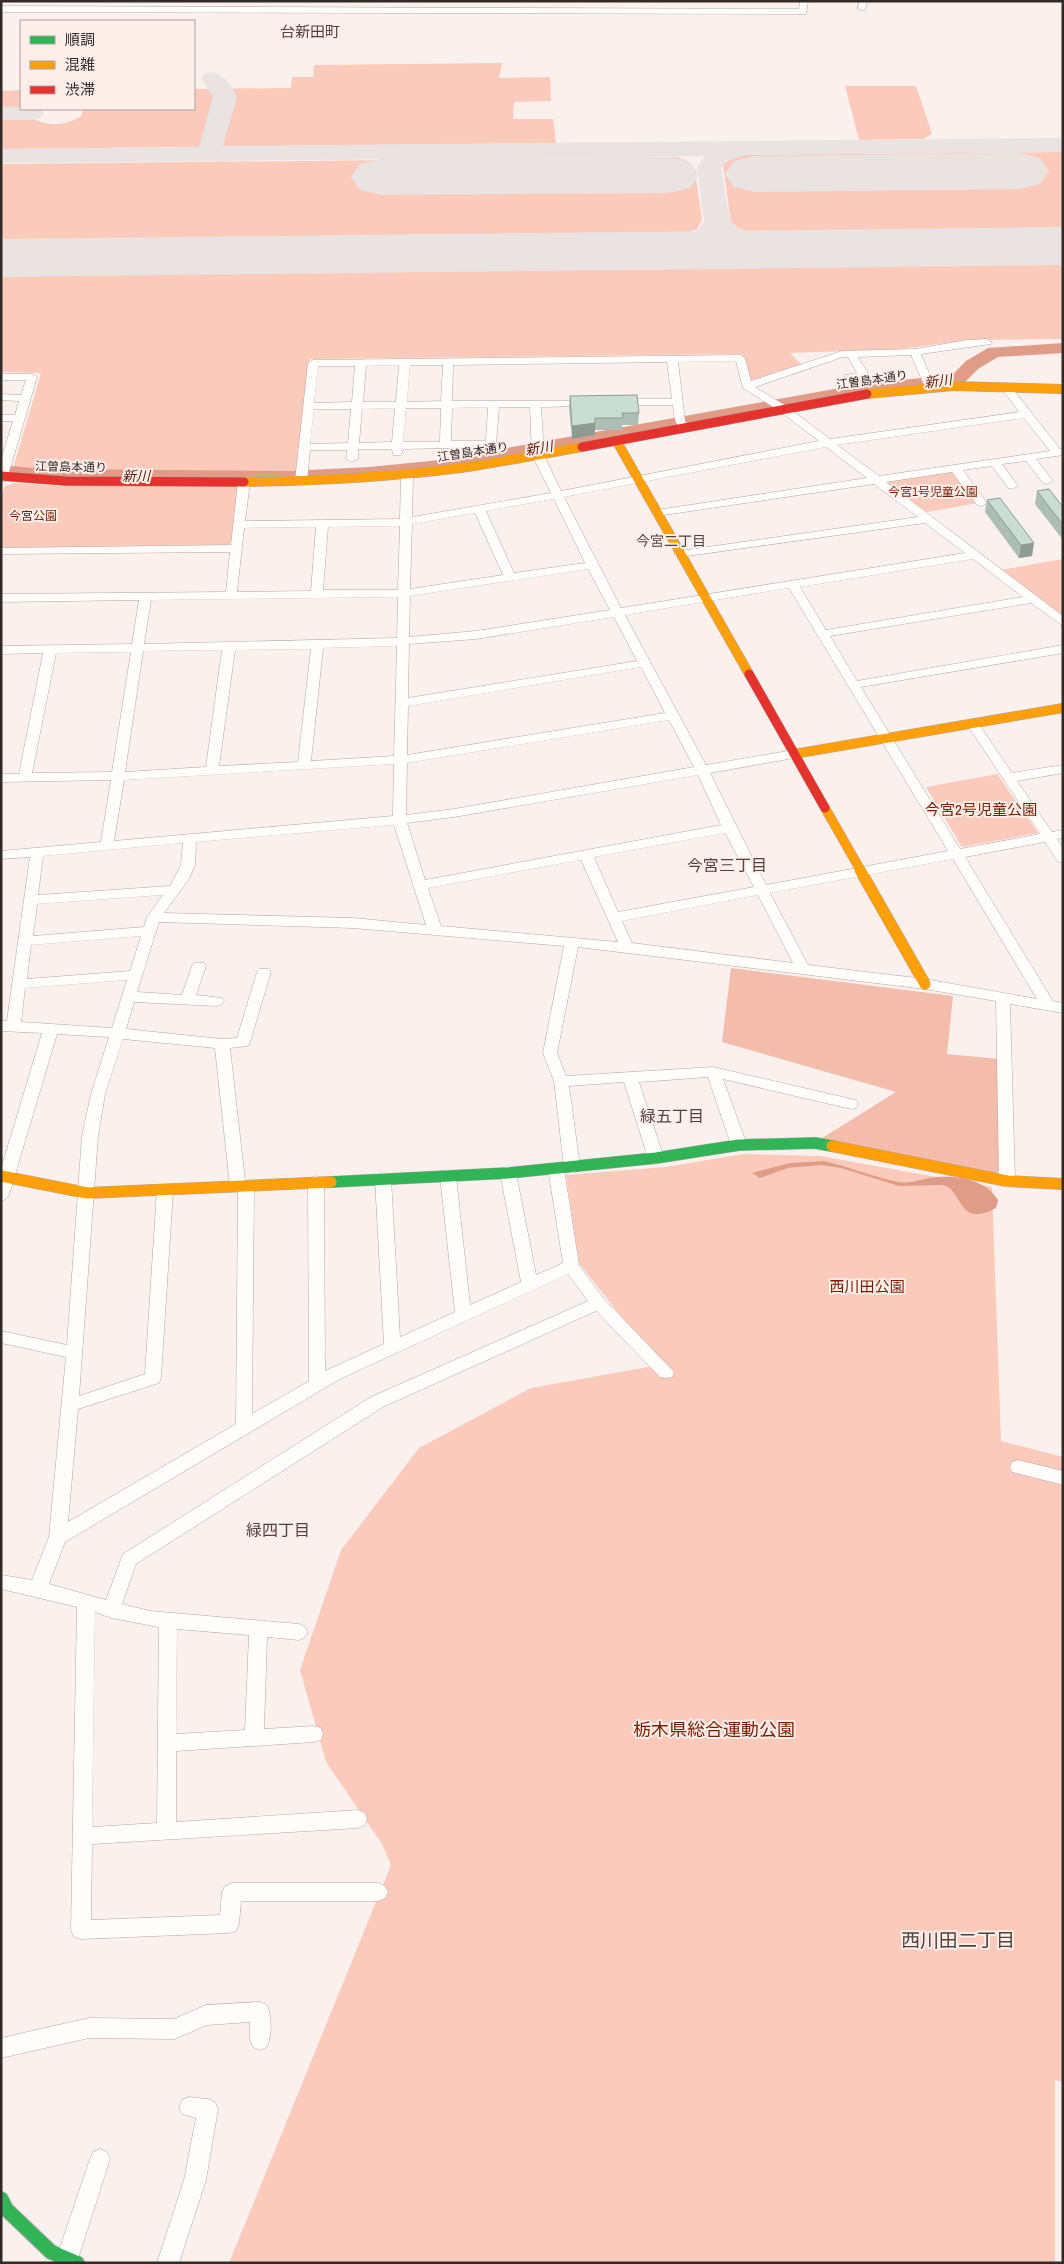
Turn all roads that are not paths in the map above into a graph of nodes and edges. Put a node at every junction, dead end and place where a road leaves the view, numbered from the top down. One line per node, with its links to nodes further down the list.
1 (404, 1): 7 (street)
2 (565, 1): 8 (street)
3 (804, 1): 8 (street)
4 (14, 5): 5 (street); 6 (street)
5 (76, 5): 7 (street)
6 (1, 9)
7 (410, 11): 8 (street)
8 (574, 11)
9 (987, 342): 10 (street)
10 (915, 352): 11 (street); 20 (street)
11 (851, 354): 17 (street); 18 (street)
12 (672, 359): 13 (street); 18 (street); 24 (street)
13 (448, 361): 15 (street); 26 (street)
14 (361, 362): 15 (street); 28 (street); 30 (street)
15 (405, 362): 29 (street)
16 (1, 377): 23 (street)
17 (849, 377)
18 (747, 386): 31 (street)
19 (1005, 386): 20 (street, 江曽島本通り); 21 (street, 江曽島本通り); 32 (street)
20 (930, 387): 31 (street, 江曽島本通り)
21 (1063, 389)
22 (1, 398): 23 (street)
23 (26, 398): 34 (street)
24 (677, 402): 25 (street); 35 (street)
25 (536, 403): 27 (street); 44 (street)
26 (447, 404): 27 (street); 29 (street); 39 (street)
27 (494, 404): 39 (street)
28 (357, 405): 29 (street); 30 (street); 40 (street)
29 (401, 405): 42 (street)
30 (310, 406): 41 (street)
31 (782, 408): 35 (street, 江曽島本通り); 38 (street)
32 (1027, 414): 38 (street); 43 (street)
33 (1, 418): 34 (street)
34 (20, 418): 37 (street)
35 (685, 427): 36 (street, 江曽島本通り)
36 (616, 440): 44 (street, 江曽島本通り); 51 (street)
37 (7, 442): 50 (street)
38 (827, 443): 51 (street); 52 (street)
39 (445, 445): 42 (street)
40 (353, 446): 41 (street); 42 (street); 46 (street)
41 (305, 447): 53 (street)
42 (397, 450)
43 (1060, 452): 45 (street)
44 (538, 455): 49 (street, 江曽島本通り); 57 (street)
45 (1029, 457): 47 (street); 54 (street)
46 (352, 459)
47 (995, 462): 48 (street); 56 (street)
48 (955, 468): 52 (street); 58 (street)
49 (407, 475): 53 (street, 江曽島本通り); 62 (street)
50 (1, 477): 55 (street, 江曽島本通り)
51 (638, 479): 57 (street); 60 (street)
52 (874, 480): 60 (street); 61 (street)
53 (301, 481): 55 (street, 江曽島本通り)
54 (1047, 481)
55 (244, 482): 64 (street)
56 (1012, 486)
57 (557, 495): 59 (street); 69 (street)
58 (981, 502)
59 (479, 509): 62 (street); 70 (street)
60 (657, 512): 67 (street)
61 (928, 519): 67 (street); 68 (street)
62 (405, 522): 63 (street); 72 (street)
63 (322, 524): 64 (street); 73 (street)
64 (239, 525): 65 (street)
65 (237, 548): 66 (street); 74 (street)
66 (1, 551)
67 (680, 554): 77 (street)
68 (975, 555): 71 (street); 78 (street)
69 (592, 565): 70 (street); 79 (street)
70 (510, 578): 72 (street)
71 (793, 585): 77 (street); 81 (street)
72 (405, 593): 73 (street); 82 (street)
73 (317, 594): 74 (street)
74 (232, 596): 75 (street)
75 (146, 597): 76 (street); 85 (street)
76 (1, 598)
77 (705, 599): 79 (street); 96 (street)
78 (1033, 599): 80 (street); 81 (street)
79 (618, 613): 82 (street); 89 (street)
80 (1063, 622)
81 (822, 634): 90 (street)
82 (402, 643): 83 (street); 91 (street)
83 (317, 646): 84 (street); 98 (street)
84 (229, 647): 85 (street); 101 (street)
85 (137, 649): 88 (street); 102 (street)
86 (1063, 649): 90 (street)
87 (1, 650): 88 (street)
88 (50, 650): 104 (street)
89 (645, 663): 91 (street); 93 (street)
90 (854, 685): 95 (street)
91 (402, 703): 97 (street)
92 (1063, 708): 94 (street)
93 (673, 715): 97 (street); 100 (street)
94 (972, 723): 95 (street); 105 (street)
95 (886, 738): 96 (street); 113 (street)
96 (794, 754): 100 (street); 117 (street)
97 (399, 760): 98 (street); 106 (street)
98 (304, 766): 101 (street)
99 (1063, 769): 105 (street)
100 (702, 770): 106 (street); 107 (street)
101 (212, 772): 102 (street)
102 (118, 776): 104 (street); 111 (street)
103 (1, 778): 104 (street)
104 (25, 778)
105 (1009, 778): 109 (street)
106 (399, 820): 110 (street); 118 (street)
107 (729, 828): 115 (street); 120 (street)
108 (1063, 834): 109 (street)
109 (1048, 837): 113 (street); 116 (street)
110 (190, 838): 111 (street); 119 (street)
111 (107, 846): 112 (street)
112 (37, 853): 114 (street); 121 (street)
113 (956, 854): 117 (street); 138 (street)
114 (1, 855)
115 (586, 855): 118 (street); 122 (street)
116 (1063, 858)
117 (861, 870): 120 (street); 133 (street)
118 (421, 885): 124 (street)
119 (173, 890): 121 (street); 123 (street)
120 (762, 890): 122 (street); 129 (street)
121 (30, 900): 125 (street)
122 (613, 918): 127 (street)
123 (152, 924): 124 (street); 125 (street); 131 (street)
124 (435, 930): 126 (street)
125 (24, 941): 132 (street)
126 (572, 943): 127 (street); 145 (street)
127 (627, 947): 129 (street)
128 (199, 966): 136 (street)
129 (803, 968): 133 (street)
130 (264, 972): 142 (street)
131 (136, 976): 132 (street); 134 (street)
132 (18, 984): 139 (street)
133 (925, 984): 135 (street)
134 (130, 997): 136 (street); 141 (street)
135 (1003, 998): 138 (street); 155 (street)
136 (188, 999): 137 (street)
137 (217, 1001)
138 (1056, 1007)
139 (7, 1026): 140 (street)
140 (51, 1029): 141 (street); 153 (street)
141 (117, 1032): 142 (street); 160 (street)
142 (222, 1044): 158 (street)
143 (713, 1072): 144 (street); 146 (street); 147 (street)
144 (630, 1078): 145 (street); 148 (street)
145 (561, 1080): 149 (street)
146 (851, 1104)
147 (739, 1145): 148 (street); 155 (street)
148 (656, 1158): 149 (street)
149 (572, 1167): 150 (street)
150 (556, 1169): 151 (street); 162 (street)
151 (508, 1173): 152 (street); 163 (street)
152 (448, 1176): 154 (street); 165 (street)
153 (4, 1177): 160 (street); 161 (street)
154 (384, 1179): 156 (street); 167 (street)
155 (1007, 1181): 157 (street)
156 (316, 1182): 158 (street); 170 (street)
157 (1063, 1184)
158 (242, 1186): 159 (street); 172 (street)
159 (165, 1190): 160 (street); 171 (street)
160 (87, 1193): 168 (street)
161 (1, 1195)
162 (571, 1266): 163 (street); 164 (street)
163 (530, 1285): 165 (street)
164 (598, 1303): 169 (street); 179 (street)
165 (462, 1316): 167 (street)
166 (1, 1337): 168 (street)
167 (392, 1347): 170 (street)
168 (76, 1353): 171 (street)
169 (666, 1372)
170 (317, 1384): 172 (street)
171 (71, 1405): 175 (street)
172 (244, 1428): 175 (street)
173 (1018, 1467): 174 (street)
174 (1063, 1478)
175 (58, 1537): 177 (street)
176 (1, 1582): 177 (street)
177 (38, 1589): 178 (street)
178 (86, 1604): 179 (street); 188 (street)
179 (111, 1610): 180 (street)
180 (168, 1620): 181 (street); 185 (street)
181 (258, 1629): 182 (street); 184 (street)
182 (299, 1632)
183 (314, 1734): 184 (street)
184 (254, 1738): 185 (street)
185 (167, 1743): 187 (street)
186 (358, 1819): 187 (street)
187 (166, 1831): 188 (street)
188 (82, 1836): 189 (street)
189 (378, 1892)
190 (260, 2040): 191 (street)
191 (1, 2048)
192 (189, 2107): 197 (street)
193 (100, 2160): 195 (street)
194 (1, 2199): 195 (street)
195 (65, 2258): 196 (street)
196 (40, 2263)
197 (168, 2263)

